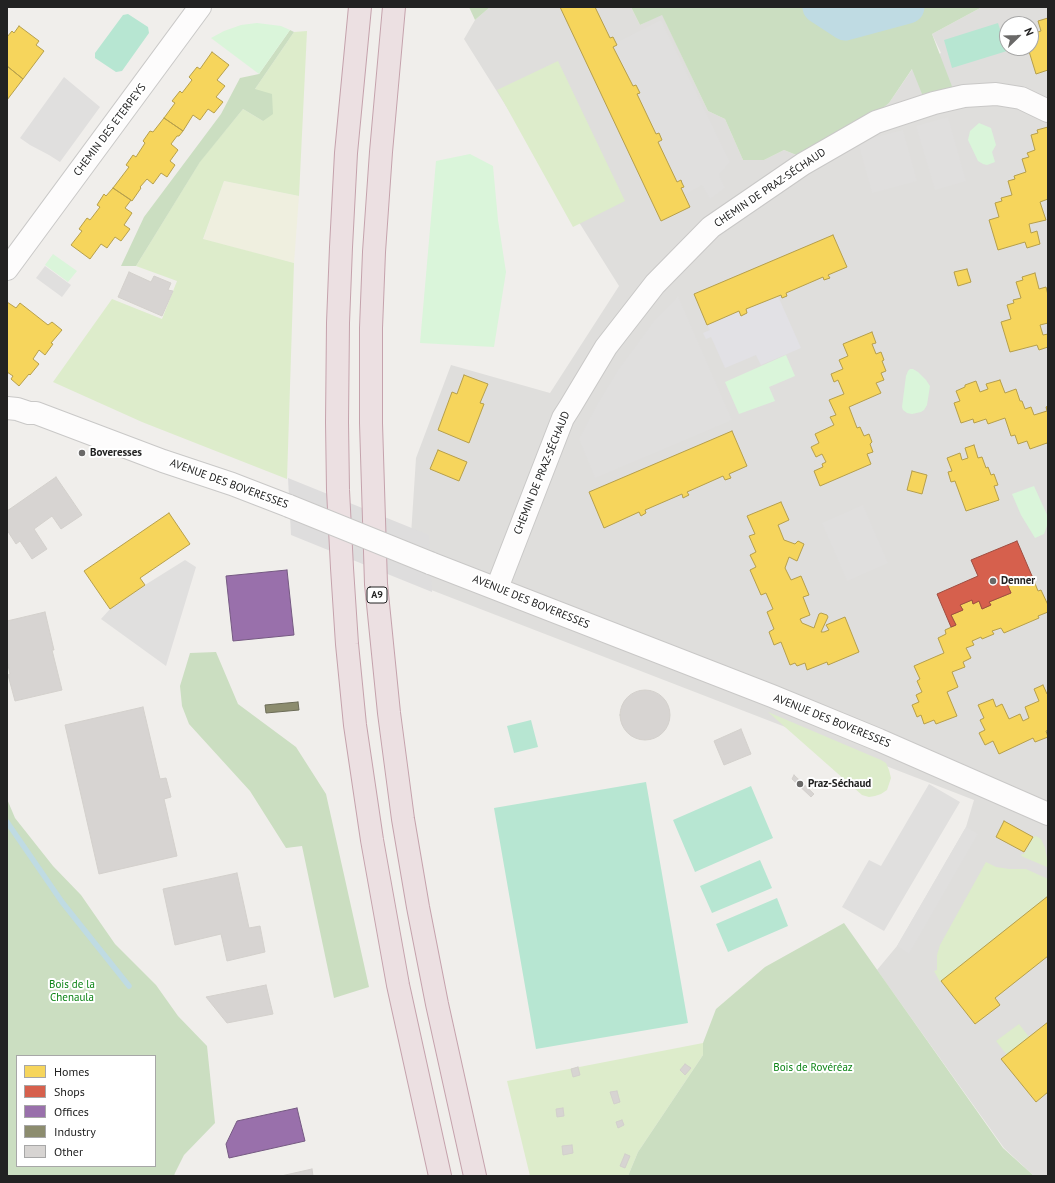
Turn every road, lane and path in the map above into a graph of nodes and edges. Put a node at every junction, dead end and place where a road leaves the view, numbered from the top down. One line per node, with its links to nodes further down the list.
1 (200, 7): 5 (street, CHEMIN DES ETERPEYS)
2 (360, 7): 9 (highway)
3 (394, 7): 10 (highway, A9)
4 (1048, 111): 7 (street, CHEMIN DE PRAZ-SÉCHAUD)
5 (11, 254)
6 (7, 408): 7 (street, AVENUE DES BOVERESSES, bridge)
7 (497, 588): 8 (street, AVENUE DES BOVERESSES)
8 (1048, 814)
9 (440, 1176)
10 (475, 1176)

